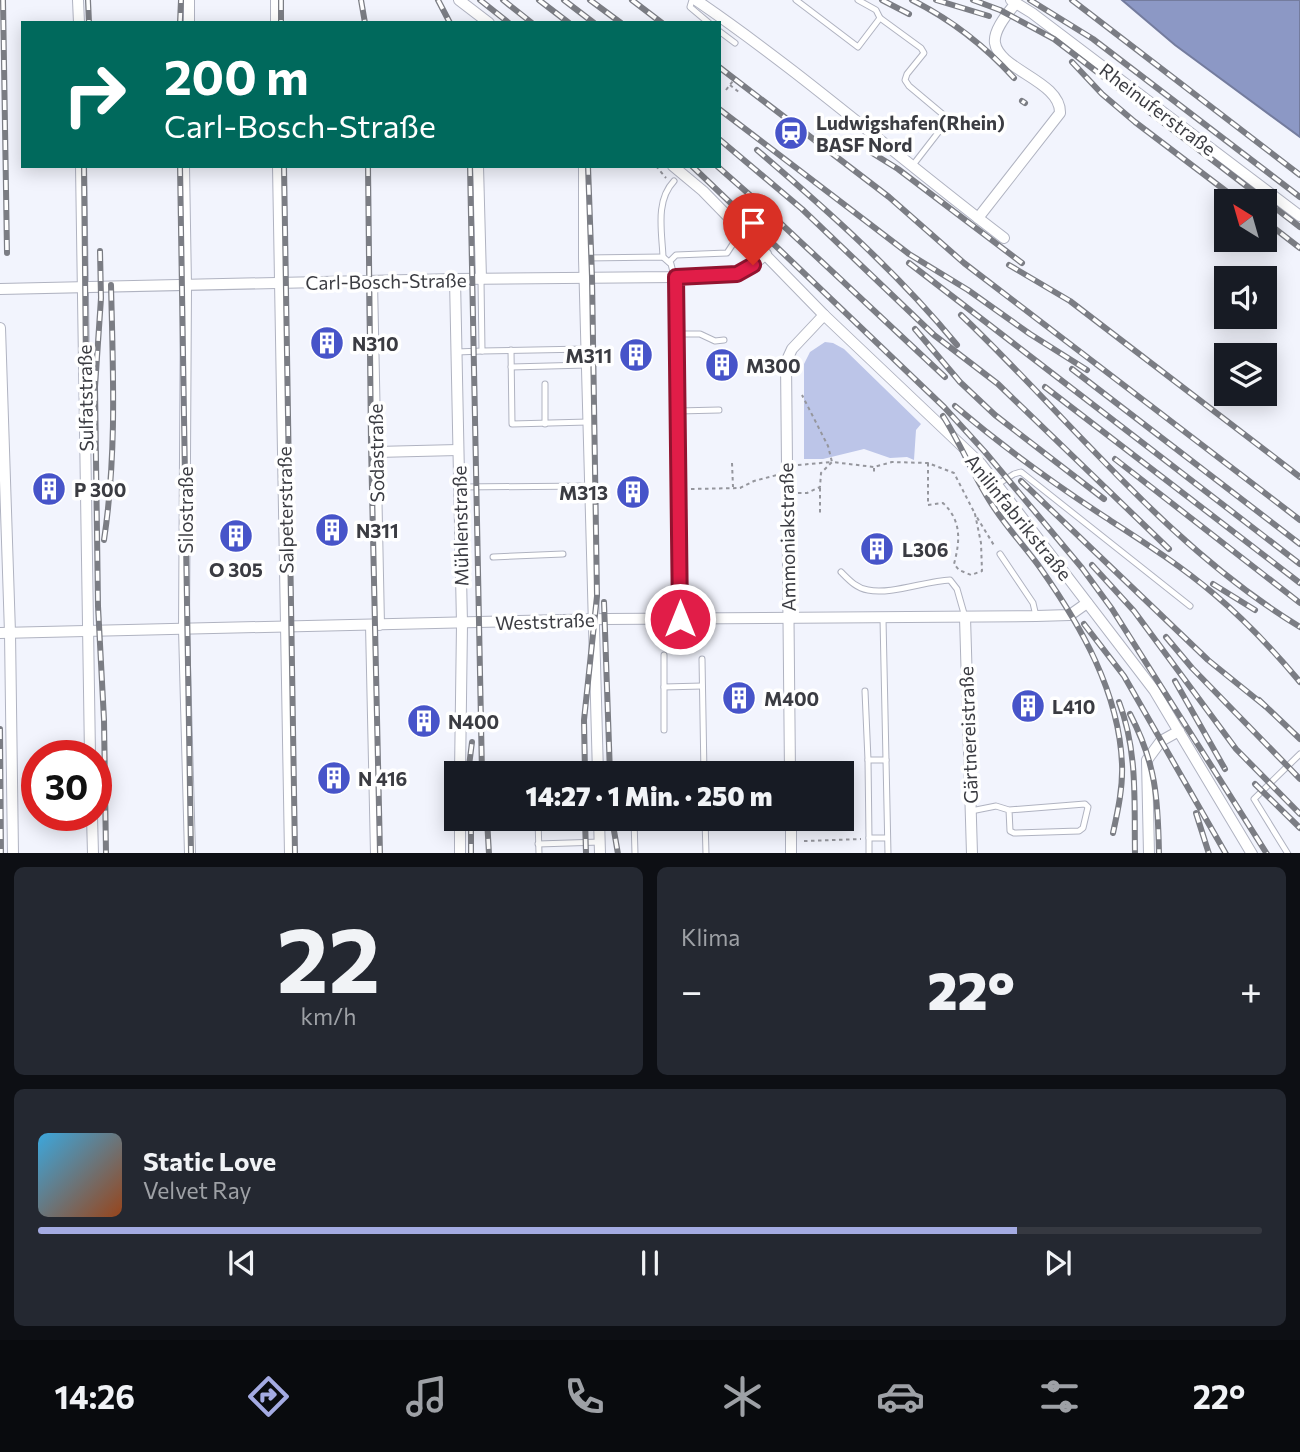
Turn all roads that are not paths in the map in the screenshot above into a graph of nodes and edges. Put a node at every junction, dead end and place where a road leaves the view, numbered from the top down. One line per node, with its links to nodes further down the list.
1 (78, 0): 10 (street)
2 (189, 0): 11 (street)
3 (276, 0): 12 (street)
4 (459, 0): 13 (street)
5 (694, 0): 14 (lane); 17 (street)
6 (796, 0): 9 (lane)
7 (858, 0): 9 (lane)
8 (1013, 2): 25 (street, Rheinuferstraße); 26 (street, Rheinuferstraße)
9 (880, 18): 17 (lane)
10 (79, 21)
11 (189, 21)
12 (276, 21)
13 (486, 21)
14 (706, 21)
15 (721, 32): 16 (lane)
16 (735, 43)
17 (911, 167): 26 (street)
18 (81, 168): 40 (street, Sulfatstraße)
19 (184, 168): 39 (street, Silostraße)
20 (278, 168): 38 (street, Salpeterstraße)
21 (478, 168): 36 (street)
22 (584, 168): 31 (street)
23 (675, 168): 27 (street, Anilinfabrikstraße)
24 (673, 182): 30 (lane)
25 (1300, 216)
26 (978, 218): 28 (street)
27 (743, 230): 29 (street, Anilinfabrikstraße); 32 (lane)
28 (1004, 238)
29 (766, 254): 34 (street, Carl-Bosch-Straße); 42 (street, Anilinfabrikstraße)
30 (663, 257): 31 (lane); 32 (lane)
31 (584, 258): 33 (street)
32 (669, 262): 34 (lane)
33 (585, 277): 34 (street, Carl-Bosch-Straße); 36 (street, Carl-Bosch-Straße); 46 (street)
34 (675, 277): 44 (street)
35 (455, 279): 36 (street, Carl-Bosch-Straße); 37 (street, Carl-Bosch-Straße); 49 (street, Mühlenstraße)
36 (481, 279): 48 (lane)
37 (372, 281): 38 (street, Carl-Bosch-Straße); 58 (street, Sodastraße)
38 (280, 283): 39 (street, Carl-Bosch-Straße); 76 (street, Salpeterstraße)
39 (186, 286): 40 (street, Carl-Bosch-Straße); 77 (street, Silostraße)
40 (83, 287): 41 (street, Carl-Bosch-Straße); 78 (street, Sulfatstraße)
41 (0, 289)
42 (824, 315): 59 (street, Anilinfabrikstraße); 70 (street, Ammoniakstraße)
43 (0, 328): 79 (street)
44 (677, 334): 45 (lane); 54 (street)
45 (723, 341)
46 (586, 349): 47 (lane); 50 (street)
47 (510, 350): 48 (lane); 51 (lane)
48 (482, 351): 49 (lane)
49 (456, 352): 57 (street, Mühlenstraße)
50 (587, 365): 51 (lane); 55 (street)
51 (511, 367): 56 (lane)
52 (545, 384): 56 (lane)
53 (719, 410): 54 (lane)
54 (678, 411): 71 (street)
55 (588, 422): 56 (lane); 60 (street)
56 (545, 424)
57 (458, 450): 58 (street); 61 (street, Mühlenstraße)
58 (376, 452): 75 (street, Sodastraße)
59 (997, 485): 66 (street, Anilinfabrikstraße); 67 (lane)
60 (590, 486): 61 (lane); 73 (street)
61 (459, 487): 74 (street, Mühlenstraße)
62 (564, 554): 64 (lane)
63 (1000, 554): 68 (lane)
64 (493, 557)
65 (841, 572): 69 (lane)
66 (1087, 603): 68 (street, Weststraße); 86 (street, Anilinfabrikstraße)
67 (1190, 606)
68 (1036, 616): 69 (street, Weststraße)
69 (965, 617): 72 (street, Weststraße); 96 (street, Gärtnereistraße)
70 (788, 618): 71 (street, Weststraße); 72 (street, Weststraße); 94 (street, Ammoniakstraße)
71 (680, 619): 73 (street, Weststraße)
72 (883, 619): 90 (lane)
73 (593, 620): 74 (street, Weststraße); 92 (street)
74 (461, 624): 75 (street, Weststraße); 91 (street, Mühlenstraße)
75 (375, 625): 76 (street, Weststraße); 111 (street, Sodastraße)
76 (287, 626): 77 (street, Weststraße); 110 (street, Salpeterstraße)
77 (184, 629): 78 (street, Weststraße); 109 (street, Silostraße)
78 (87, 630): 79 (street, Weststraße); 87 (street, Sulfatstraße)
79 (5, 633): 107 (street)
80 (664, 655): 83 (lane)
81 (702, 659): 82 (lane)
82 (702, 686): 83 (lane); 93 (lane)
83 (664, 687): 85 (lane)
84 (865, 691): 89 (lane)
85 (664, 730)
86 (1179, 731): 120 (street); 121 (street, Anilinfabrikstraße)
87 (90, 740)
88 (1300, 754): 122 (lane)
89 (868, 760): 90 (lane); 103 (lane)
90 (886, 760): 104 (lane)
91 (460, 761)
92 (598, 761)
93 (704, 761)
94 (790, 761)
95 (1009, 810): 95 (lane); 96 (lane)
96 (971, 811): 119 (street, Gärtnereistraße)
97 (92, 831): 108 (street)
98 (460, 831): 112 (street)
99 (538, 831): 105 (lane)
100 (634, 831): 114 (lane)
101 (705, 831): 115 (lane)
102 (791, 831): 116 (street)
103 (869, 838): 104 (lane); 117 (lane)
104 (887, 838): 118 (lane)
105 (538, 844): 106 (lane); 113 (lane)
106 (600, 848)
107 (13, 853)
108 (93, 853)
109 (190, 853)
110 (289, 853)
111 (376, 853)
112 (460, 853)
113 (539, 853)
114 (635, 853)
115 (706, 853)
116 (791, 853)
117 (869, 853)
118 (888, 853)
119 (972, 853)
120 (1149, 853)
121 (1252, 853)
122 (1288, 853)

